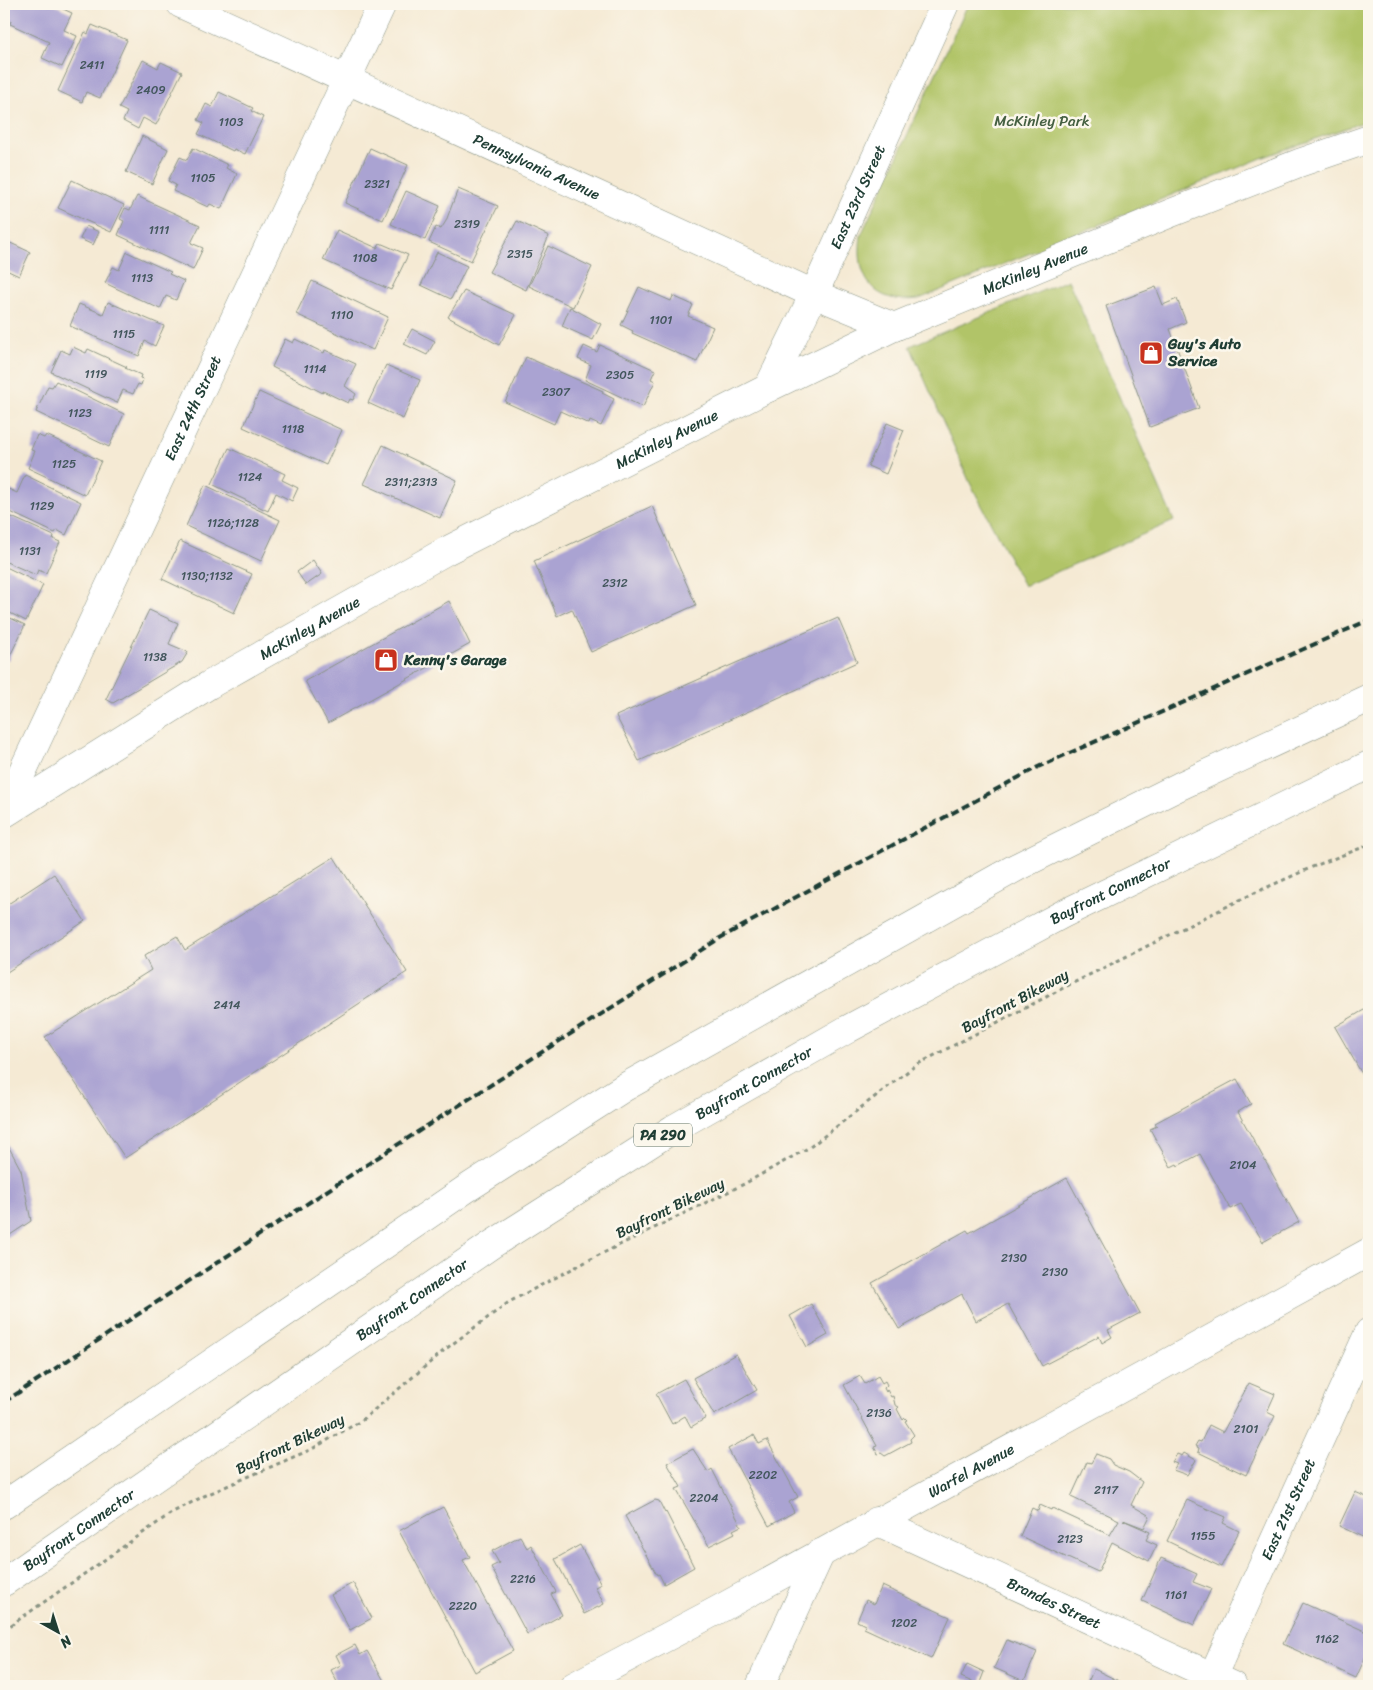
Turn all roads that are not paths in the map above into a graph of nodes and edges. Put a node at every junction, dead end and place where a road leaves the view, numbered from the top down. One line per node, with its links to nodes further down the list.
1 (181, 4): 4 (main road, Pennsylvania Avenue)
2 (382, 4): 4 (main road, East 24th Street)
3 (945, 4): 6 (main road, East 23rd Street)
4 (347, 80): 6 (main road, Pennsylvania Avenue); 11 (main road, East 24th Street)
5 (1369, 139): 7 (main road, McKinley Avenue)
6 (814, 294): 7 (main road, Pennsylvania Avenue); 8 (main road, East 23rd Street)
7 (894, 327): 8 (main road, McKinley Avenue)
8 (768, 388): 11 (main road, McKinley Avenue)
9 (1369, 698): 14 (main road)
10 (1369, 765): 17 (main road, Bayfront Connector / PA 290)
11 (4, 813)
12 (1369, 1252): 15 (main road, Warfel Avenue)
13 (1369, 1332): 18 (main road, East 21st Street)
14 (4, 1505)
15 (876, 1521): 16 (main road, Warfel Avenue); 18 (main road, Brandes Street)
16 (821, 1553): 19 (main road, Warfel Avenue); 20 (main road)
17 (4, 1582)
18 (1218, 1683)
19 (574, 1686)
20 (760, 1686)

